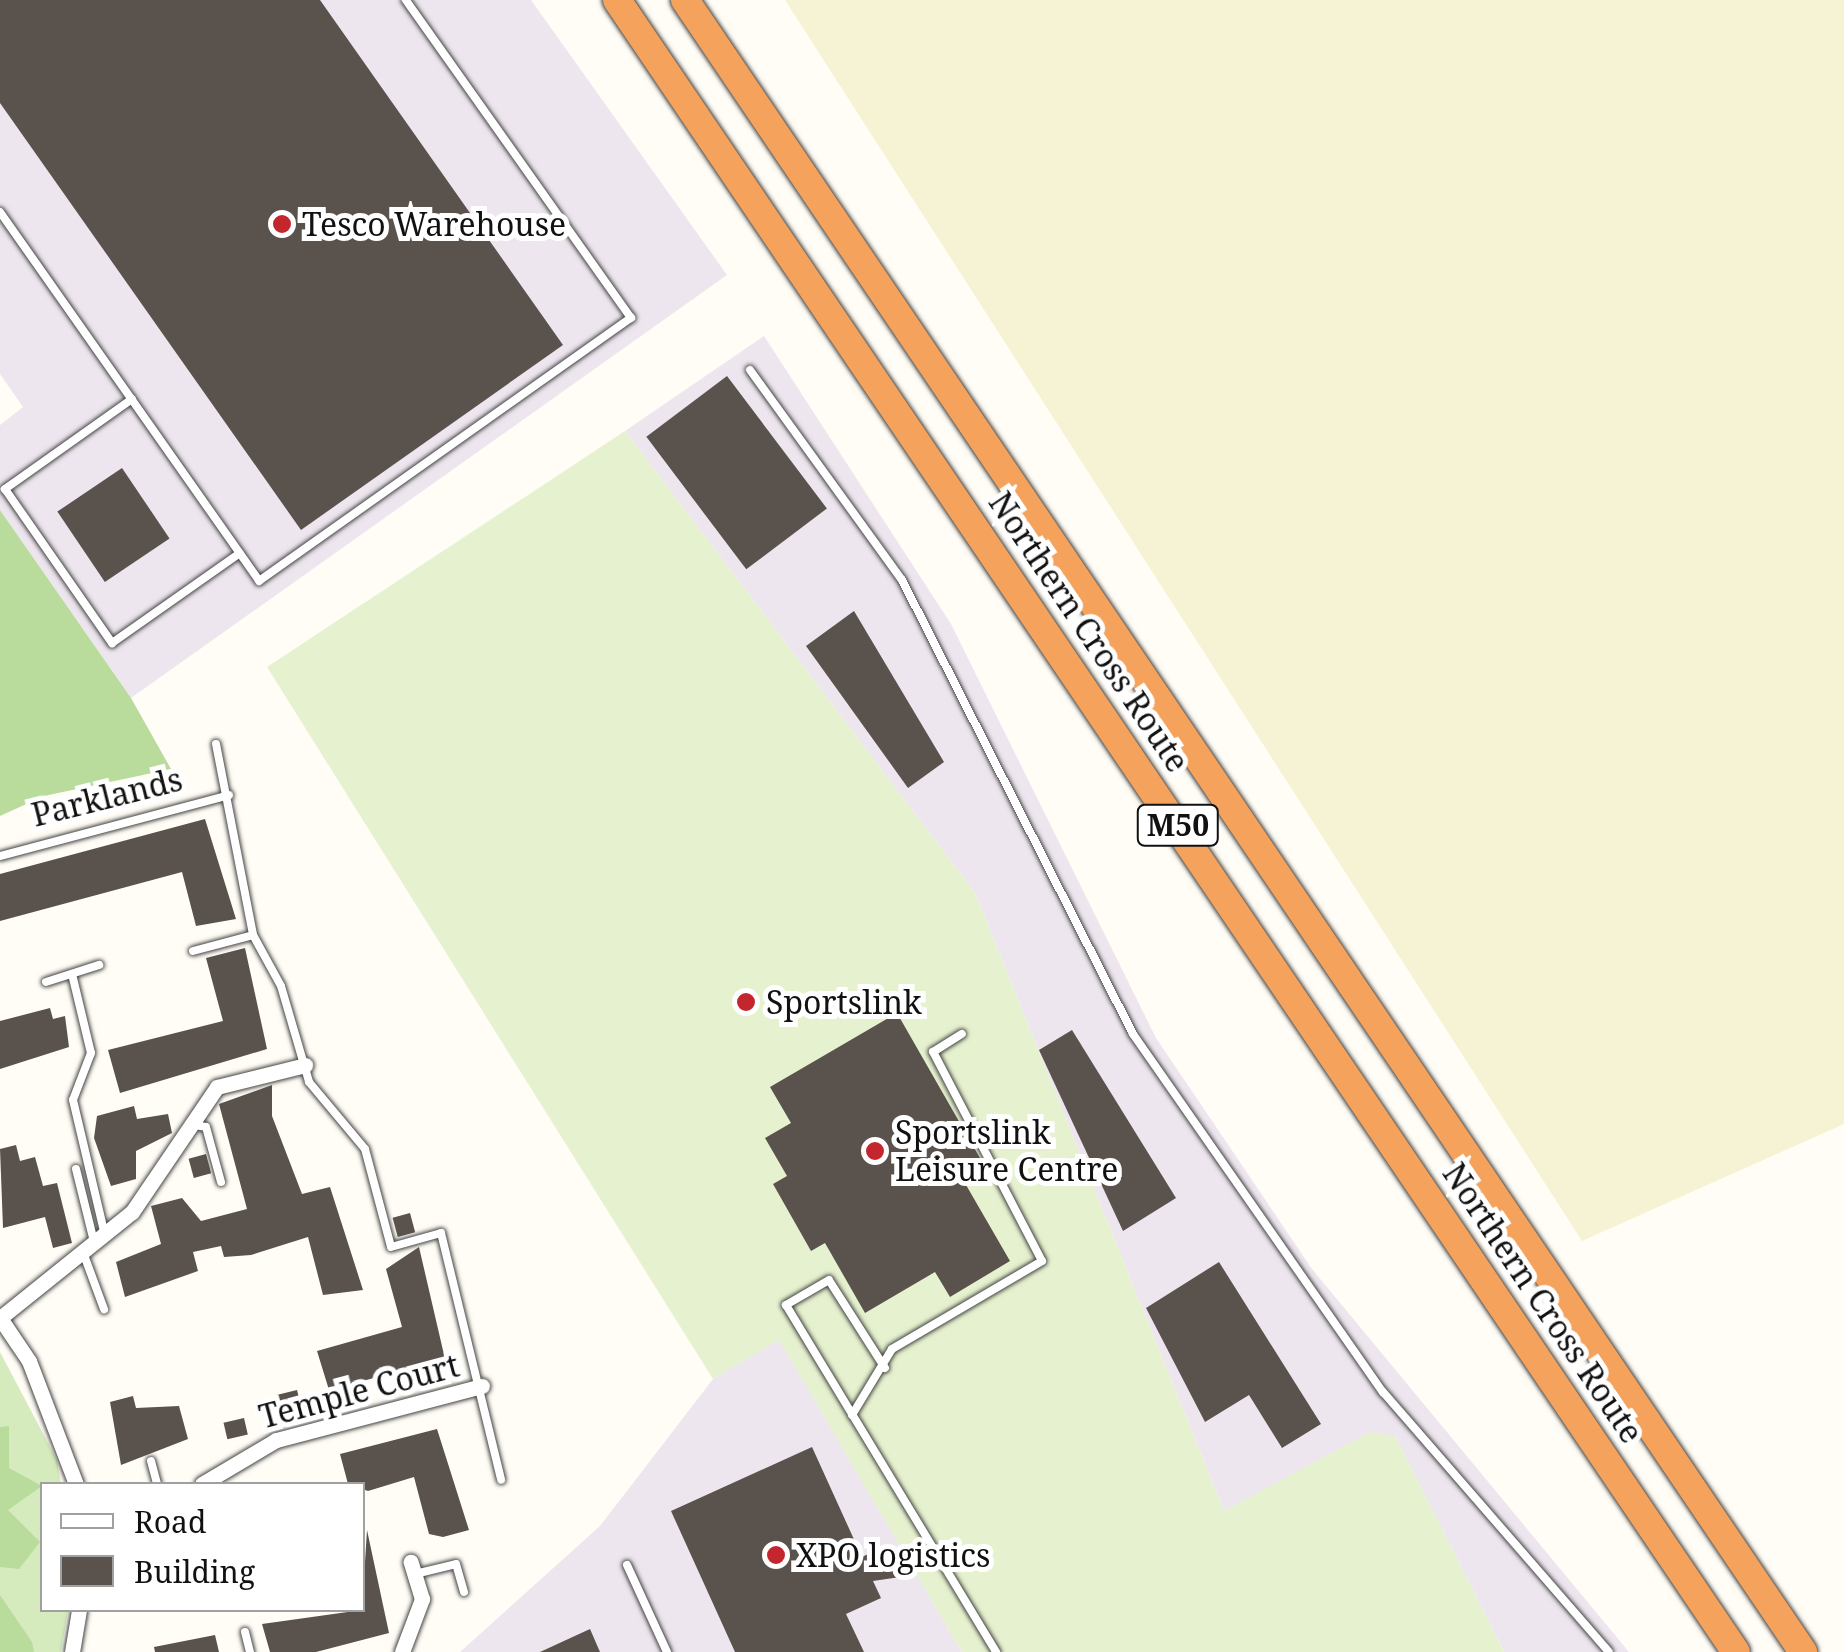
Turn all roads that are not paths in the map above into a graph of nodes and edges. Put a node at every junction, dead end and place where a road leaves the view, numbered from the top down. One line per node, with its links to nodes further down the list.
1 (406, 0): 7 (lane)
2 (617, 0): 43 (highway, Northern Cross Route / M50)
3 (685, 0): 44 (highway, Northern Cross Route / M50)
4 (0, 212): 6 (lane)
5 (750, 370): 42 (lane)
6 (132, 399): 7 (lane); 7 (lane)
7 (240, 554)
8 (216, 744): 9 (lane, Parklands)
9 (229, 795): 10 (lane, Parklands); 11 (lane, Parklands)
10 (0, 856)
11 (252, 934): 12 (lane); 17 (lane, Parklands)
12 (193, 951)
13 (100, 965): 14 (lane)
14 (72, 974): 15 (lane); 21 (lane)
15 (46, 982)
16 (962, 1034): 24 (lane)
17 (305, 1064): 18 (street); 25 (lane, Temple Court)
18 (190, 1124): 20 (lane); 21 (street)
19 (76, 1169): 21 (lane)
20 (221, 1182)
21 (95, 1247): 22 (lane); 23 (street)
22 (104, 1308)
23 (0, 1318): 29 (street)
24 (884, 1368): 26 (lane); 26 (lane)
25 (482, 1386): 28 (lane, Temple Court); 31 (street, Temple Court)
26 (852, 1415): 41 (lane)
27 (151, 1461): 30 (lane)
28 (501, 1480)
29 (75, 1482)
30 (156, 1482)
31 (205, 1482)
32 (627, 1565): 40 (lane)
33 (413, 1568): 34 (lane); 39 (street)
34 (464, 1592)
35 (79, 1612): 37 (street)
36 (245, 1632): 38 (lane)
37 (72, 1652)
38 (250, 1652)
39 (402, 1652)
40 (667, 1652)
41 (996, 1652)
42 (1609, 1652)
43 (1736, 1652)
44 (1803, 1652)

